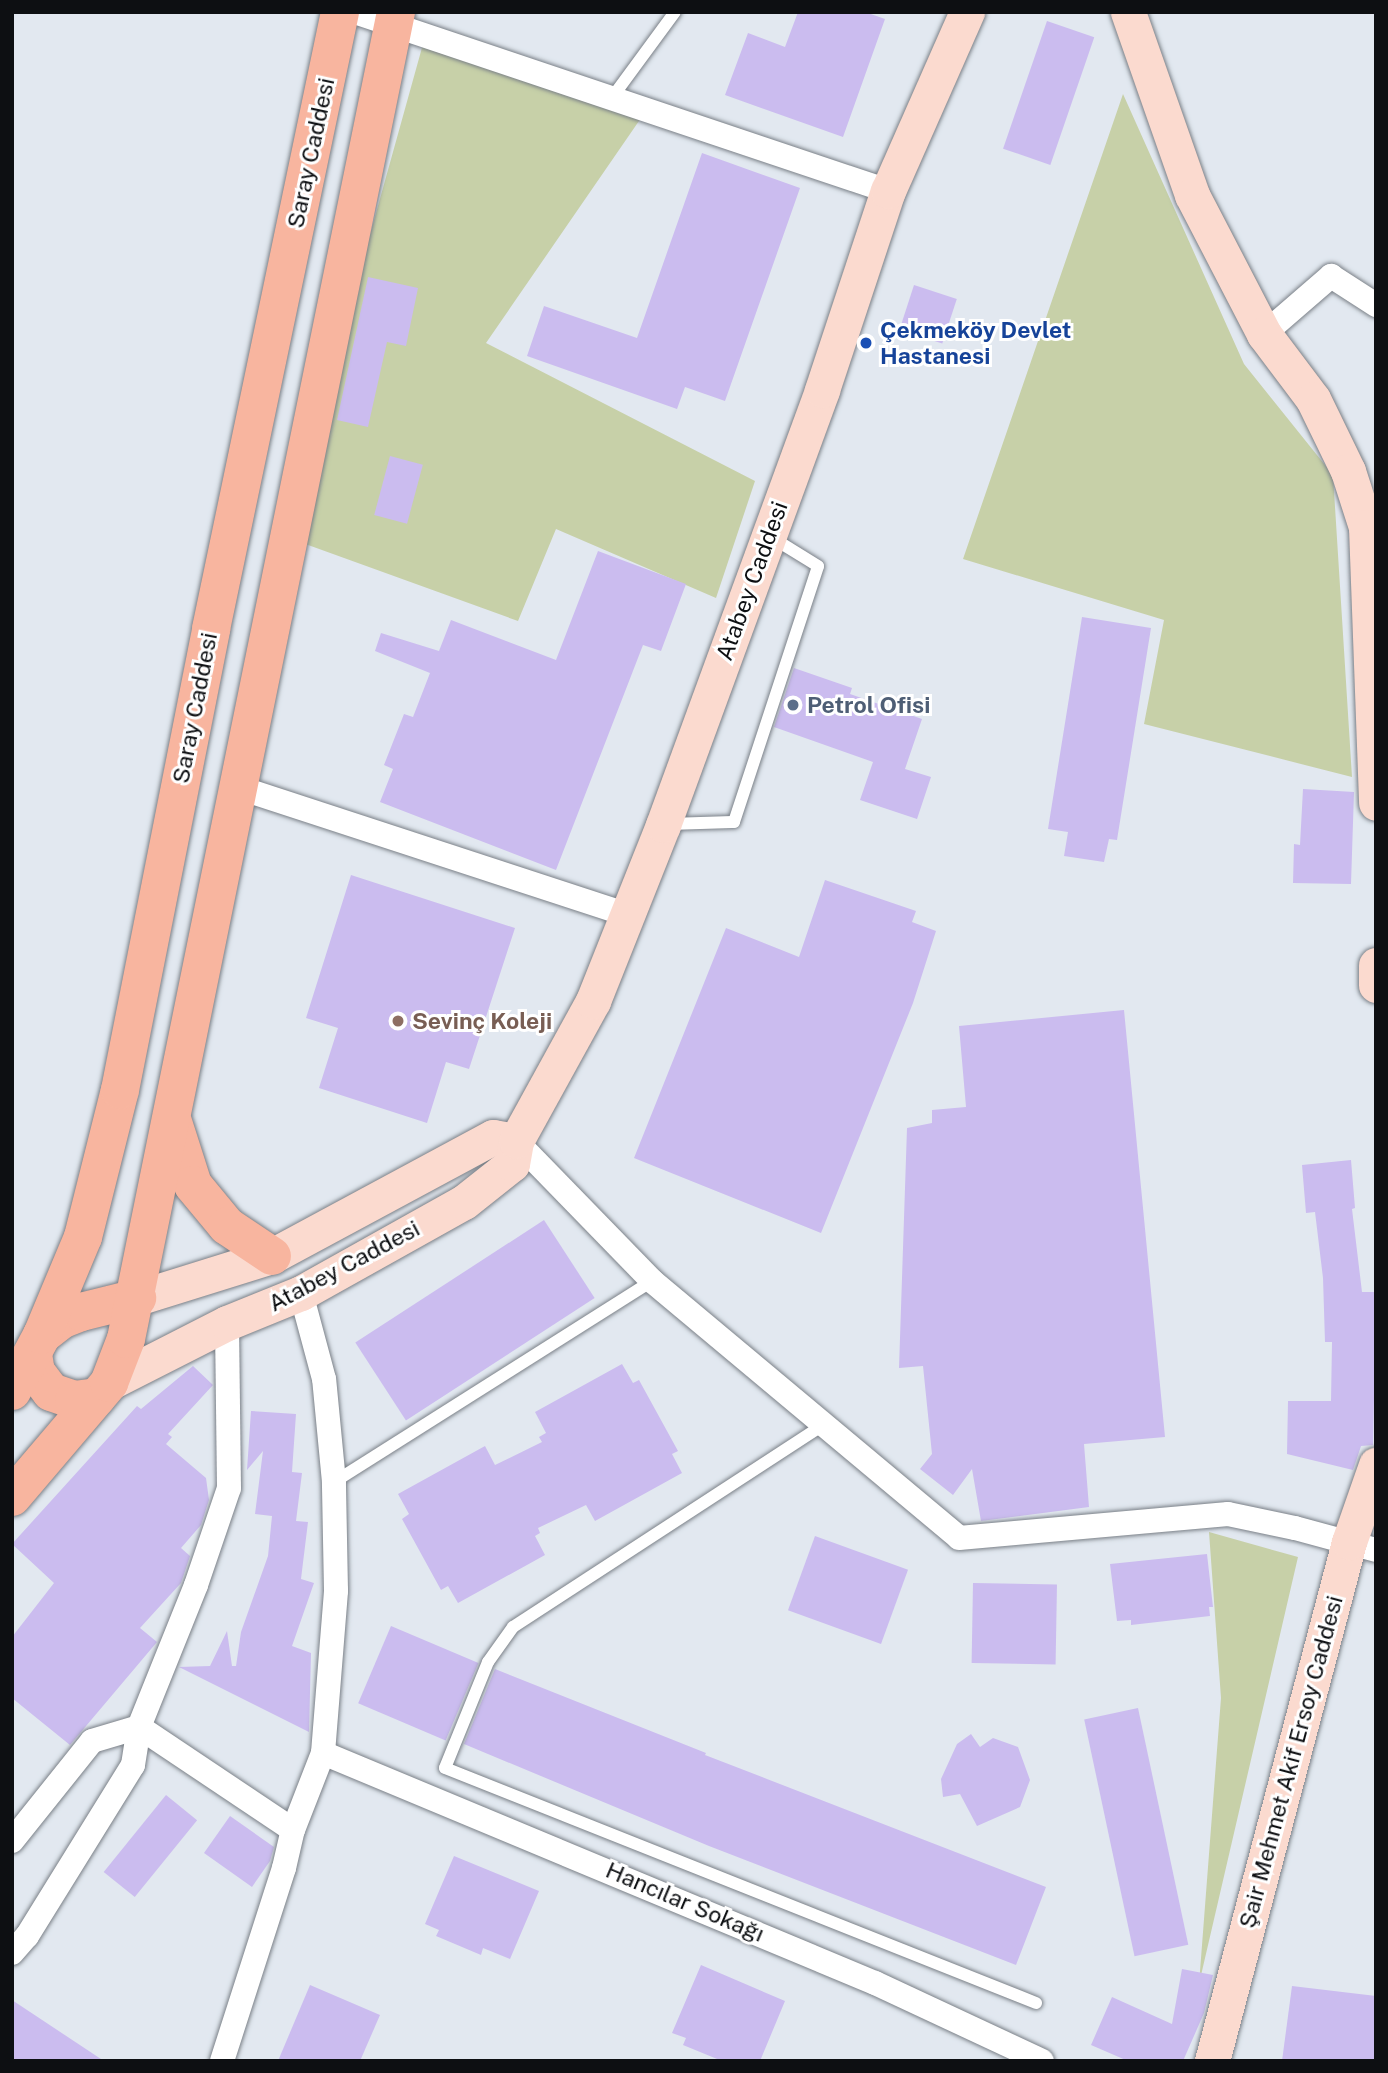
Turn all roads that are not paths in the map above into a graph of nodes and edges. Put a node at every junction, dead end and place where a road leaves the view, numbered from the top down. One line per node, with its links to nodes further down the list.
1 (340, 12): 26 (main road, Saray Caddesi)
2 (355, 12): 6 (street)
3 (676, 12): 7 (lane)
4 (967, 12): 8 (main road, Atabey Caddesi)
5 (1128, 12): 10 (main road)
6 (394, 20): 7 (street); 12 (main road)
7 (611, 99): 8 (street)
8 (888, 191): 11 (main road, Atabey Caddesi)
9 (1376, 305): 10 (street)
10 (1264, 334): 13 (main road)
11 (768, 535): 14 (main road, Atabey Caddesi); 14 (lane)
12 (237, 787): 15 (street); 18 (main road)
13 (1376, 803)
14 (663, 825): 15 (main road, Atabey Caddesi)
15 (626, 914): 19 (main road, Atabey Caddesi)
16 (1376, 965): 17 (main road)
17 (1376, 985)
18 (170, 1112): 20 (main road); 23 (main road)
19 (516, 1141): 20 (main road, Atabey Caddesi); 21 (street); 22 (main road, Atabey Caddesi)
20 (272, 1256): 23 (main road, Atabey Caddesi)
21 (652, 1281): 29 (street); 31 (lane)
22 (302, 1293): 25 (main road, Atabey Caddesi); 31 (street)
23 (137, 1298): 24 (main road); 27 (main road)
24 (81, 1312): 26 (main road); 27 (main road)
25 (227, 1323): 27 (main road, Atabey Caddesi); 34 (street)
26 (37, 1345): 27 (main road); 28 (main road, Saray Caddesi)
27 (108, 1381): 32 (main road)
28 (12, 1391)
29 (823, 1425): 33 (street); 39 (lane)
30 (1376, 1465): 33 (main road, Şair Mehmet Akif Ersoy Caddesi)
31 (334, 1482): 35 (street)
32 (12, 1497)
33 (1362, 1546): 42 (main road, Şair Mehmet Akif Ersoy Caddesi)
34 (139, 1727): 36 (street); 37 (street); 38 (street)
35 (323, 1753): 36 (street); 41 (street, Hancılar Sokağı)
36 (293, 1830): 40 (street)
37 (12, 1841)
38 (12, 1953)
39 (1036, 2003)
40 (222, 2061)
41 (1042, 2061)
42 (1212, 2061)

